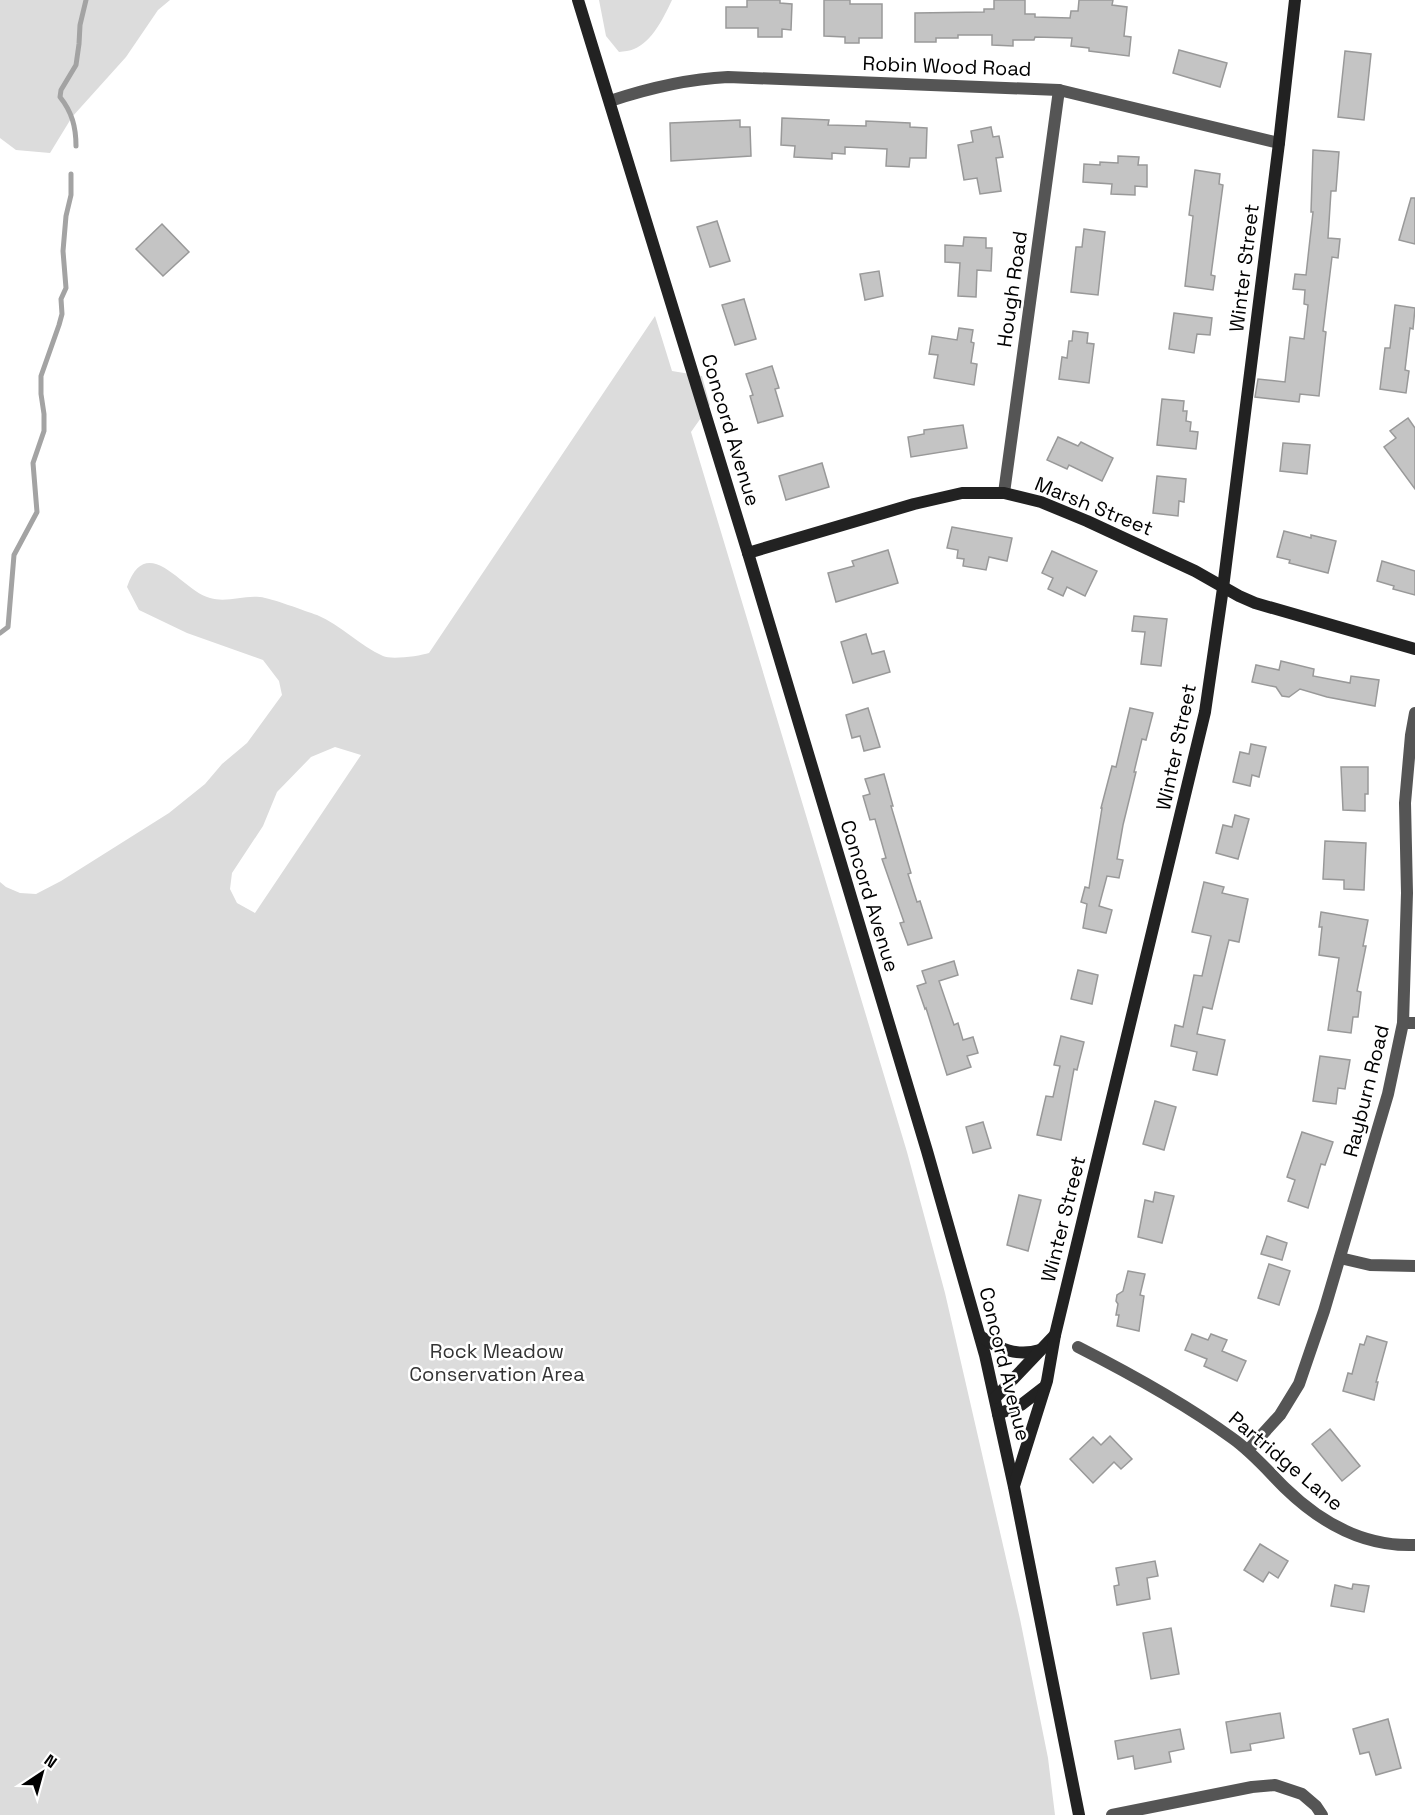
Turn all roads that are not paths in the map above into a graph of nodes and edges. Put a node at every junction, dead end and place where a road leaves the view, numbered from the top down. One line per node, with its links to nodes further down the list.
1 (578, 0): 4 (main road, Concord Avenue)
2 (1294, 0): 5 (main road, Winter Street)
3 (1059, 90): 4 (street, Robin Wood Road); 5 (street, Robin Wood Road); 6 (street, Hough Road)
4 (610, 101): 7 (main road, Concord Avenue)
5 (1279, 143): 8 (main road, Winter Street)
6 (1004, 493): 7 (main road, Marsh Street); 8 (main road, Marsh Street)
7 (748, 553): 15 (main road, Concord Avenue)
8 (1224, 588): 9 (main road, Marsh Street); 14 (main road, Winter Street)
9 (1415, 649)
10 (1415, 713): 11 (street, Rayburn Road)
11 (1409, 1023): 12 (street, Rayburn Road)
12 (1340, 1257): 13 (street); 21 (street, Rayburn Road)
13 (1415, 1266)
14 (1055, 1335): 17 (main road); 18 (main road, Winter Street)
15 (980, 1336): 17 (main road); 19 (main road, Concord Avenue)
16 (1078, 1347): 21 (street, Partridge Lane)
17 (1041, 1349): 19 (main road)
18 (1047, 1381): 20 (main road); 22 (main road, Winter Street)
19 (995, 1398): 20 (main road, Concord Avenue)
20 (998, 1414): 22 (main road, Concord Avenue)
21 (1248, 1450): 23 (street, Partridge Lane)
22 (1014, 1487): 24 (main road, Concord Avenue)
23 (1415, 1545)
24 (1079, 1815)
25 (1112, 1815): 26 (street)
26 (1322, 1815)

